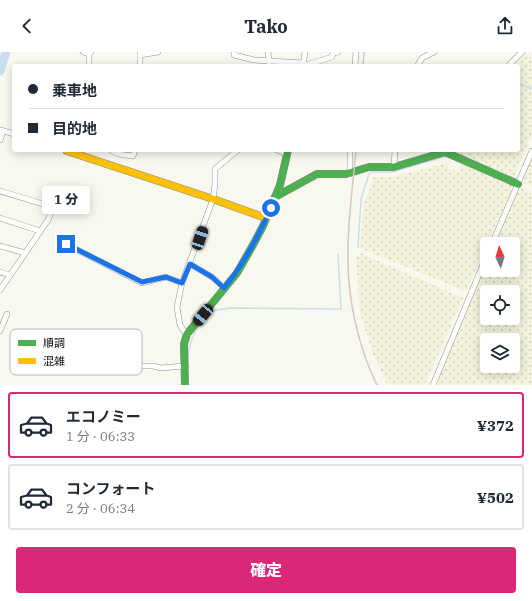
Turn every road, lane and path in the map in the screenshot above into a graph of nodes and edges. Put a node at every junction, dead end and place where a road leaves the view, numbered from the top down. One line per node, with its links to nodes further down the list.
1 (83, 52): 10 (street)
2 (158, 52): 11 (street)
3 (234, 52): 12 (street)
4 (268, 52): 12 (street)
5 (305, 52): 16 (street)
6 (338, 52): 17 (street)
7 (356, 52): 18 (street)
8 (434, 52): 19 (street)
9 (522, 52): 20 (street)
10 (90, 53): 13 (street)
11 (140, 53): 14 (street)
12 (269, 62): 15 (street)
13 (89, 64)
14 (140, 64)
15 (292, 64)
16 (303, 64)
17 (314, 64)
18 (355, 64)
19 (419, 64)
20 (510, 64)
21 (1, 130): 22 (street); 23 (street)
22 (12, 133)
23 (0, 140)
24 (532, 151): 36 (street)
25 (79, 152): 39 (street)
26 (114, 152): 27 (street)
27 (134, 152)
28 (236, 152): 39 (street)
29 (287, 152): 38 (street)
30 (350, 152): 35 (street)
31 (395, 152): 34 (street)
32 (443, 152): 34 (street)
33 (448, 152): 36 (street)
34 (394, 167): 35 (street)
35 (350, 172): 38 (street)
36 (518, 184): 43 (street)
37 (0, 191): 42 (street)
38 (275, 197): 41 (street)
39 (213, 199): 41 (street); 47 (street)
40 (0, 218): 42 (street)
41 (266, 218): 52 (street)
42 (40, 231): 46 (street)
43 (495, 237)
44 (66, 244): 51 (street)
45 (0, 246): 46 (street)
46 (25, 253): 50 (street)
47 (190, 264): 51 (street); 52 (street)
48 (0, 272): 50 (street)
49 (480, 272): 60 (street)
50 (10, 275): 53 (street)
51 (182, 283): 56 (street)
52 (224, 288): 56 (street)
53 (0, 290)
54 (7, 314): 55 (street)
55 (0, 330)
56 (188, 334): 58 (street)
57 (142, 366): 58 (street)
58 (184, 366): 59 (street)
59 (185, 385)
60 (432, 385)

